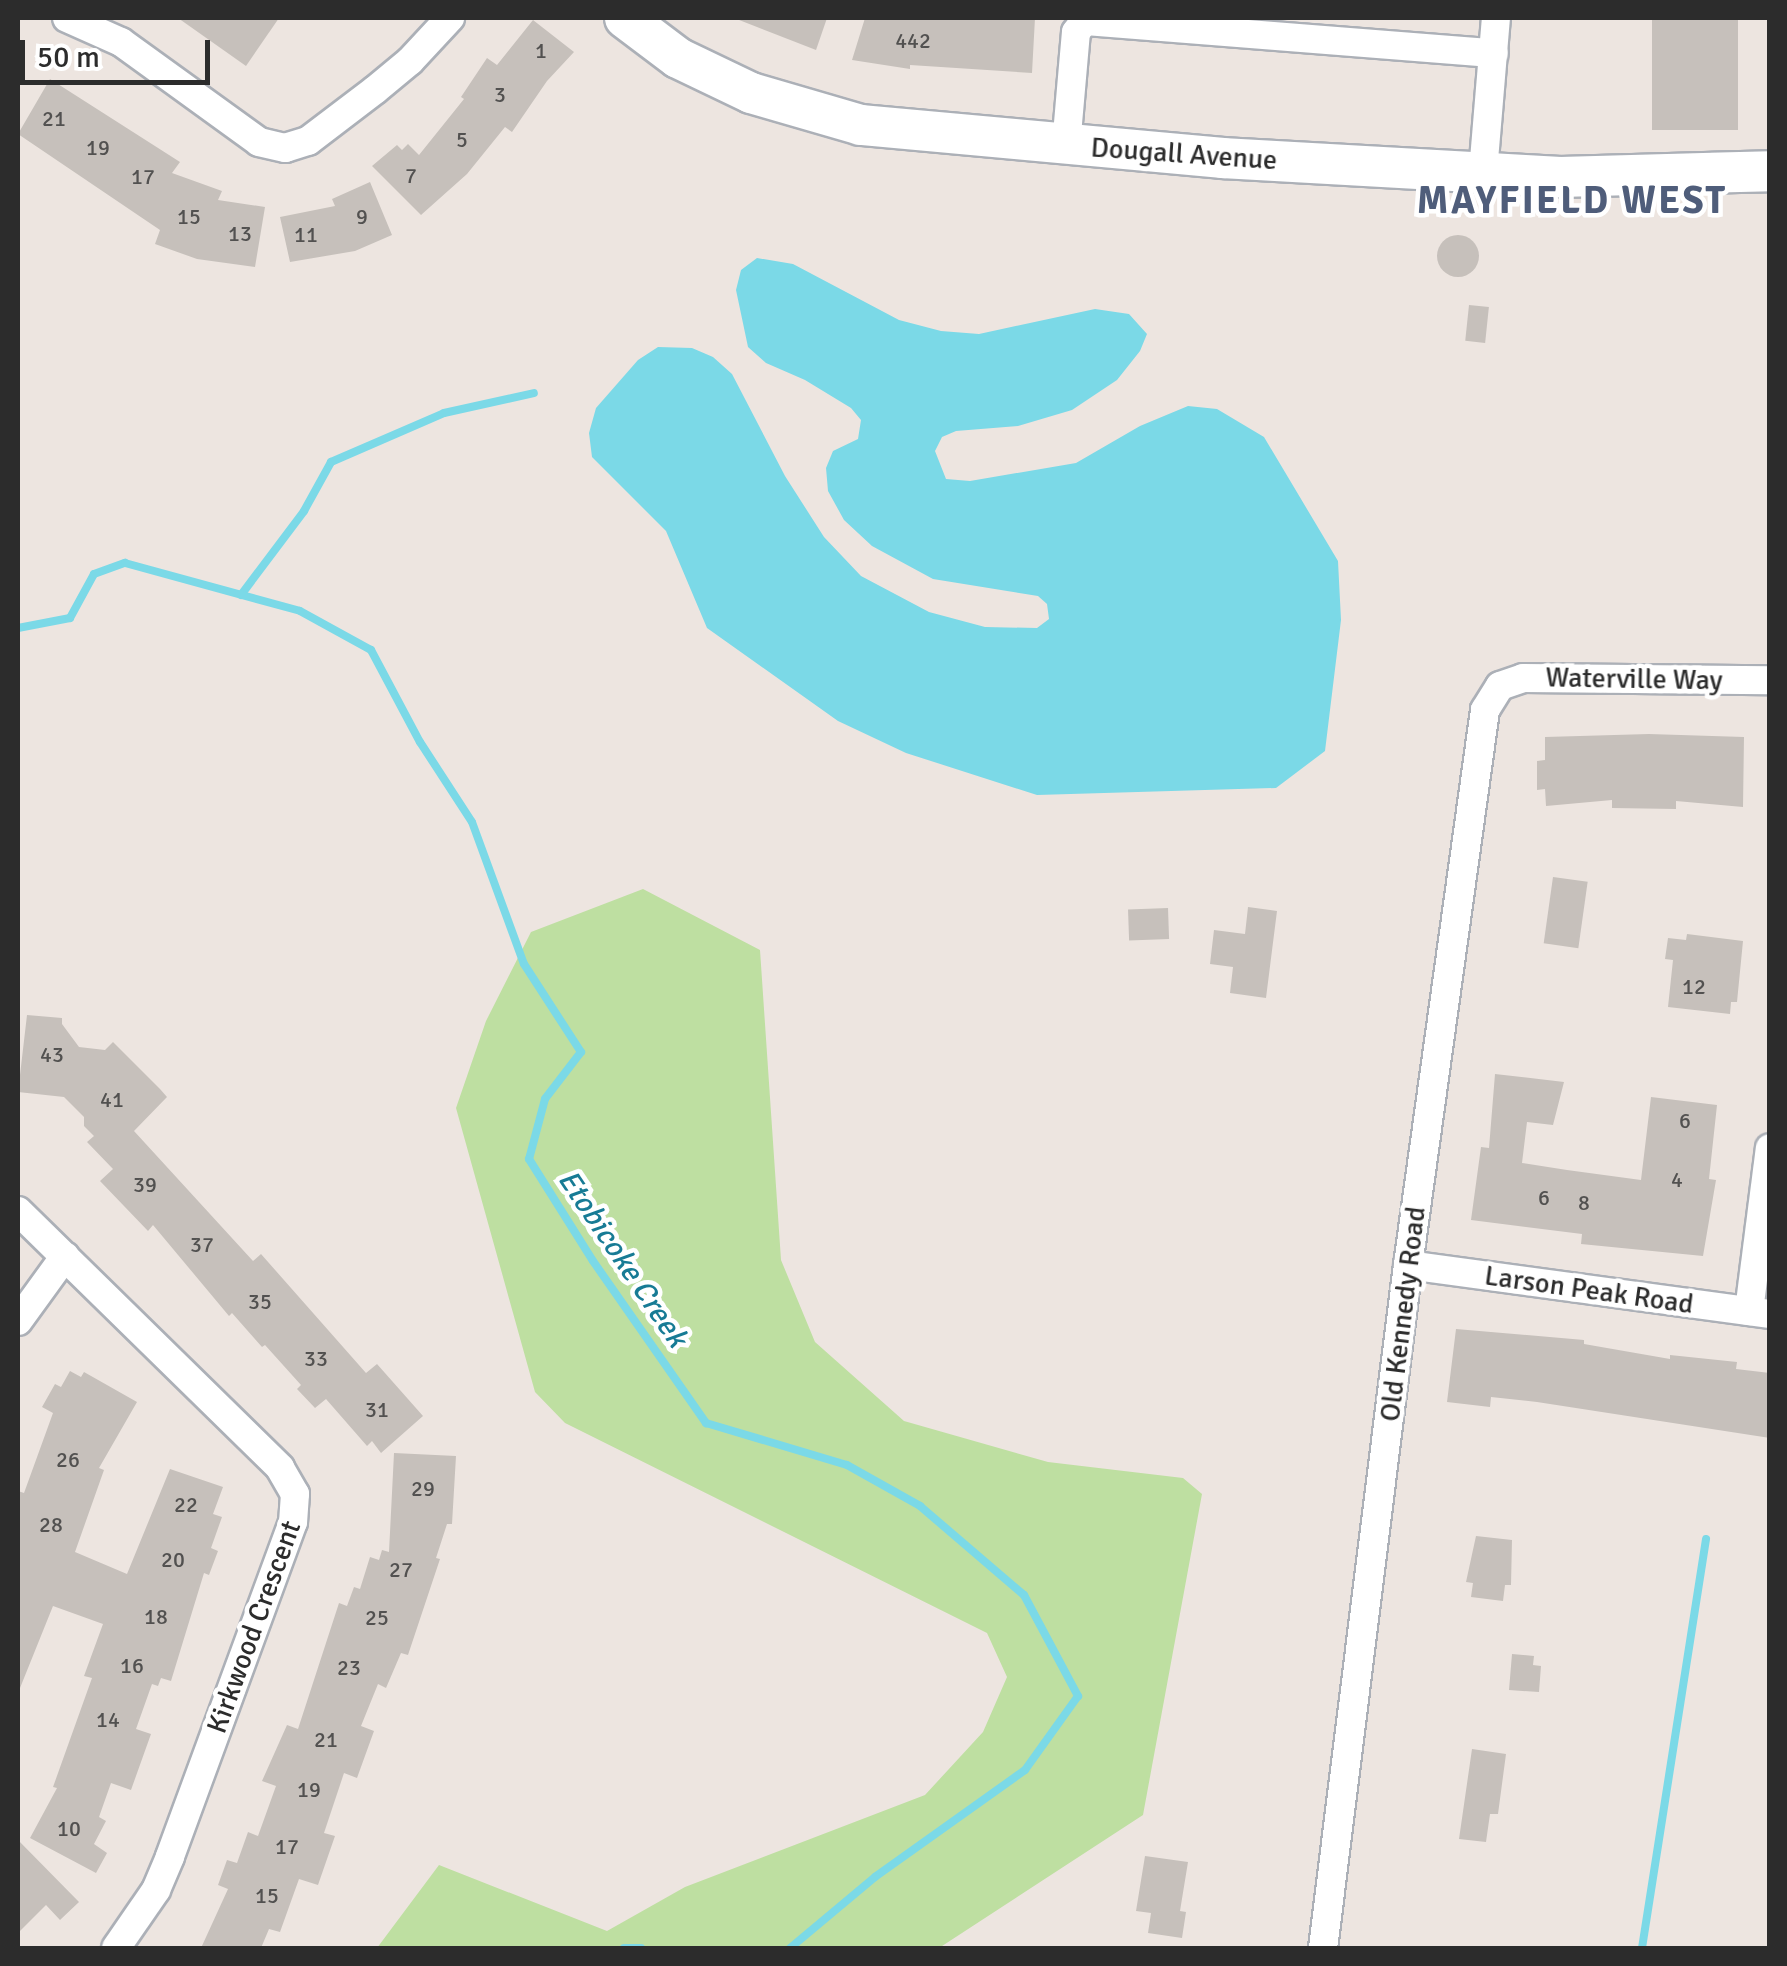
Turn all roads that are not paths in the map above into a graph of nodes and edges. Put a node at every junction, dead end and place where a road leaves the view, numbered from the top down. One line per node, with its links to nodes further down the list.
1 (67, 18): 2 (street)
2 (450, 18)
3 (625, 18): 7 (street, Dougall Avenue)
4 (1496, 18): 6 (street)
5 (1086, 19): 6 (street); 7 (street)
6 (1494, 53): 9 (street)
7 (1066, 146): 9 (street, Dougall Avenue)
8 (1770, 171): 9 (street, Dougall Avenue)
9 (1484, 172)
10 (1770, 680): 11 (street, Waterville Way)
11 (1500, 686): 15 (street, Old Kennedy Road)
12 (1770, 1148): 16 (street)
13 (18, 1211): 14 (street, Kirkwood Crescent)
14 (65, 1256): 17 (street); 18 (street, Kirkwood Crescent)
15 (1408, 1265): 16 (street, Larson Peak Road); 19 (street, Old Kennedy Road)
16 (1759, 1313)
17 (18, 1322)
18 (116, 1948)
19 (1323, 1948)

